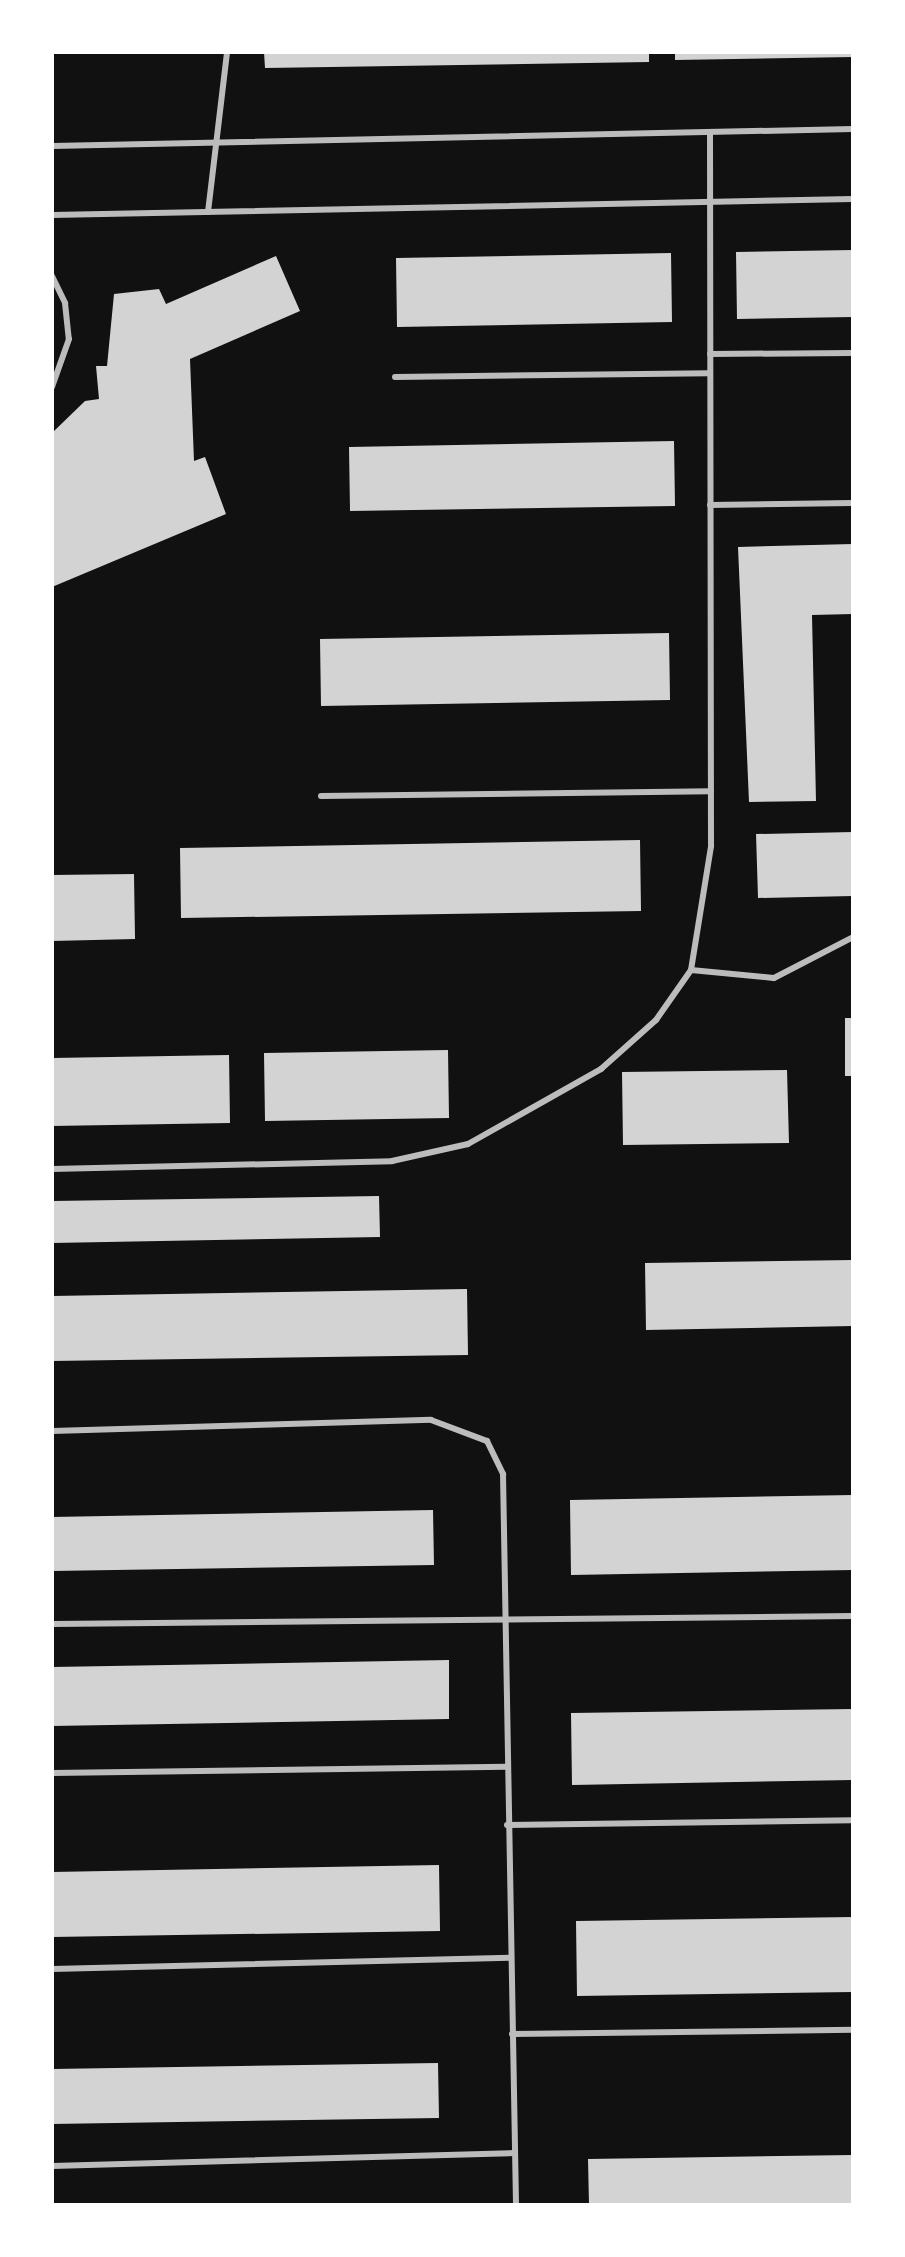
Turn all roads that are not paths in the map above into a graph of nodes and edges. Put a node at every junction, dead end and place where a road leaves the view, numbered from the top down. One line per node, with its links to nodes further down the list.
1 (227, 52): 4 (lane)
2 (853, 129): 3 (lane)
3 (710, 132): 4 (lane); 7 (lane)
4 (219, 143): 5 (lane); 8 (lane)
5 (52, 146)
6 (853, 199): 7 (lane)
7 (710, 201): 8 (lane); 12 (lane)
8 (208, 212): 9 (lane)
9 (52, 215)
10 (52, 276): 15 (lane)
11 (853, 353): 12 (lane)
12 (710, 354): 13 (lane)
13 (710, 373): 14 (lane); 17 (lane)
14 (395, 377)
15 (52, 387)
16 (853, 503): 17 (lane)
17 (710, 505): 18 (lane)
18 (711, 791): 19 (lane); 21 (lane)
19 (321, 796)
20 (853, 937): 21 (lane)
21 (691, 970): 22 (lane)
22 (52, 1169)
23 (52, 1431): 25 (lane)
24 (853, 1616): 25 (lane)
25 (502, 1618): 26 (lane); 27 (lane)
26 (52, 1624)
27 (506, 1767): 28 (lane); 30 (lane)
28 (52, 1773)
29 (853, 1820): 30 (lane)
30 (507, 1825): 31 (lane)
31 (510, 1958): 32 (lane); 34 (lane)
32 (52, 1969)
33 (853, 2030): 34 (lane)
34 (512, 2034): 35 (lane)
35 (515, 2153): 36 (lane); 37 (lane)
36 (52, 2166)
37 (516, 2205)

